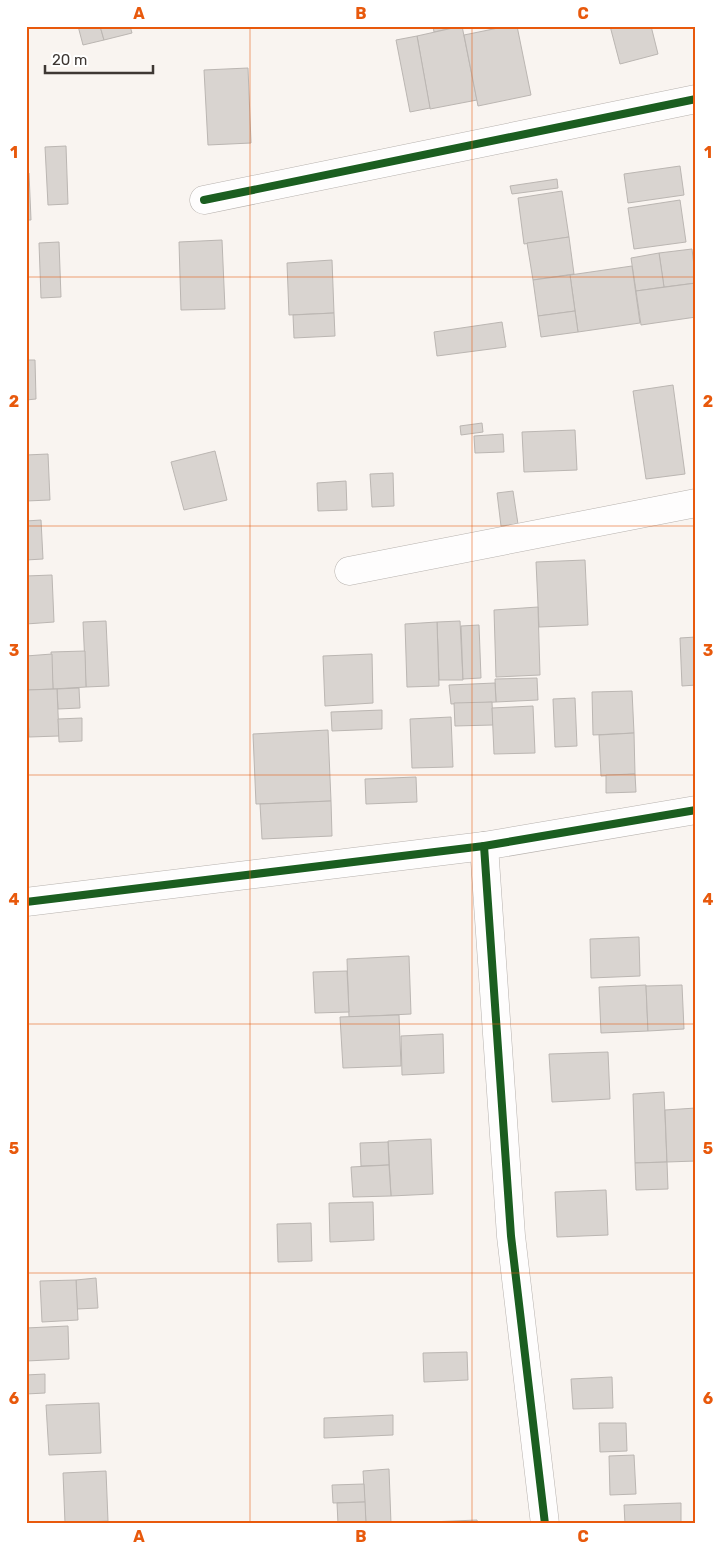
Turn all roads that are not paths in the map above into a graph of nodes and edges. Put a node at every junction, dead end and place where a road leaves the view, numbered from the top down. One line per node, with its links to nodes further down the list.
1 (696, 99): 2 (street)
2 (204, 200)
3 (696, 503): 4 (street)
4 (349, 570)
5 (696, 810): 6 (street)
6 (484, 846): 7 (street); 8 (street)
7 (26, 902)
8 (545, 1524)

